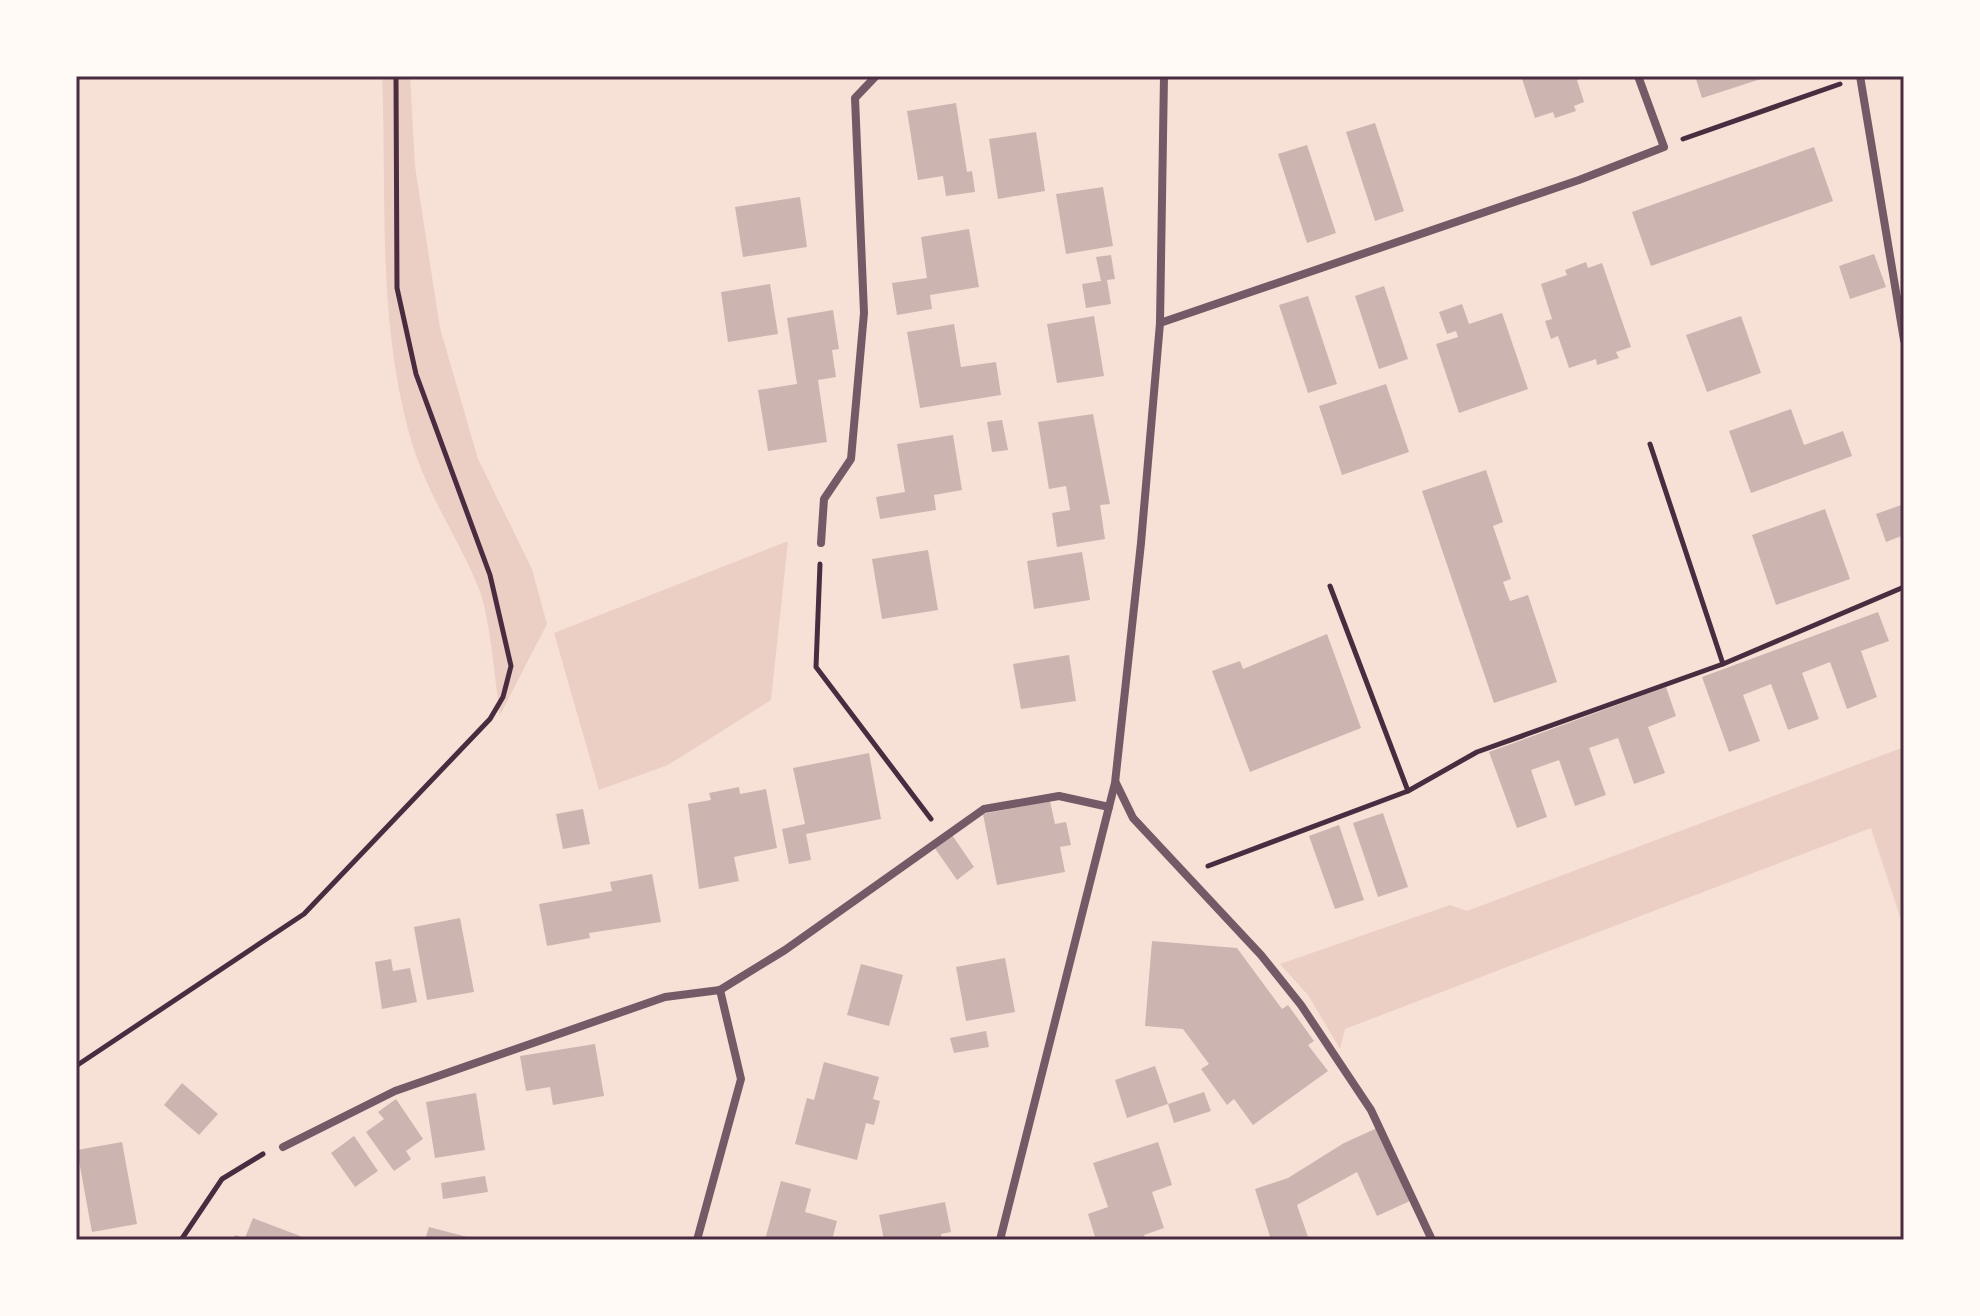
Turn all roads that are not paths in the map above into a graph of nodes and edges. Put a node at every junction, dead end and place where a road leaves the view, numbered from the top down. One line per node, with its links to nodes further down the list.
1 (876, 76): 7 (street)
2 (1164, 76): 5 (street)
3 (1638, 76): 5 (street)
4 (1860, 76): 6 (street)
5 (1160, 323): 8 (street)
6 (1904, 340)
7 (821, 543)
8 (1115, 783): 9 (street); 14 (street)
9 (1109, 807): 10 (street); 13 (street)
10 (720, 990): 11 (street); 12 (street)
11 (283, 1147)
12 (697, 1240)
13 (1000, 1240)
14 (1432, 1240)

